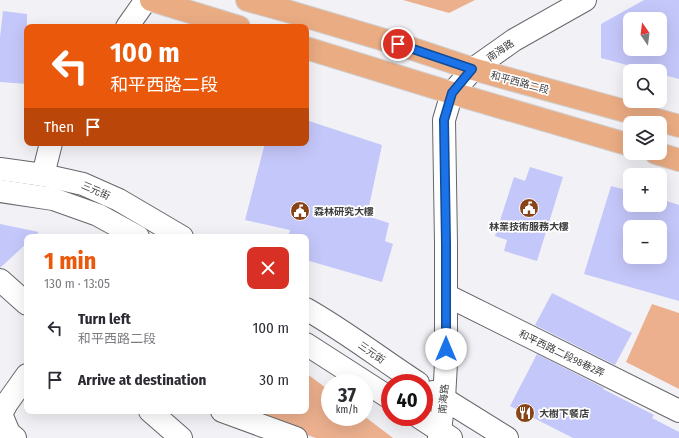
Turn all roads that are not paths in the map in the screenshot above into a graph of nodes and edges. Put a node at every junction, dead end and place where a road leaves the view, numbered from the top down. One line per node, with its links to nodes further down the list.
1 (146, 0): 5 (street)
2 (151, 0): 6 (main road)
3 (585, 0): 8 (street, 南海路)
4 (254, 1): 8 (main road, 和平西路二段)
5 (129, 24)
6 (229, 24)
7 (309, 49): 9 (main road)
8 (472, 69): 9 (street, 南海路); 10 (main road, 和平西路二段)
9 (452, 93): 11 (main road); 21 (street, 南海路)
10 (679, 126)
11 (623, 143)
12 (50, 146): 16 (street)
13 (667, 156): 14 (main road)
14 (679, 160)
15 (0, 169): 16 (street, 三元街)
16 (43, 175): 19 (street, 三元街)
17 (0, 191): 18 (street)
18 (133, 234)
19 (177, 234)
20 (0, 280): 22 (street)
21 (446, 295): 29 (street, 南海路); 30 (street, 和平西路二段98巷2弄)
22 (24, 301)
23 (309, 311): 25 (street, 三元街)
24 (309, 346): 27 (street)
25 (404, 374)
26 (24, 379): 35 (street)
27 (381, 392)
28 (433, 392): 29 (street)
29 (444, 399): 34 (street, 南海路); 38 (street)
30 (679, 411)
31 (153, 414): 36 (street)
32 (230, 414): 37 (street)
33 (430, 426): 34 (street)
34 (443, 436)
35 (15, 438)
36 (181, 438)
37 (296, 438)
38 (507, 438)

